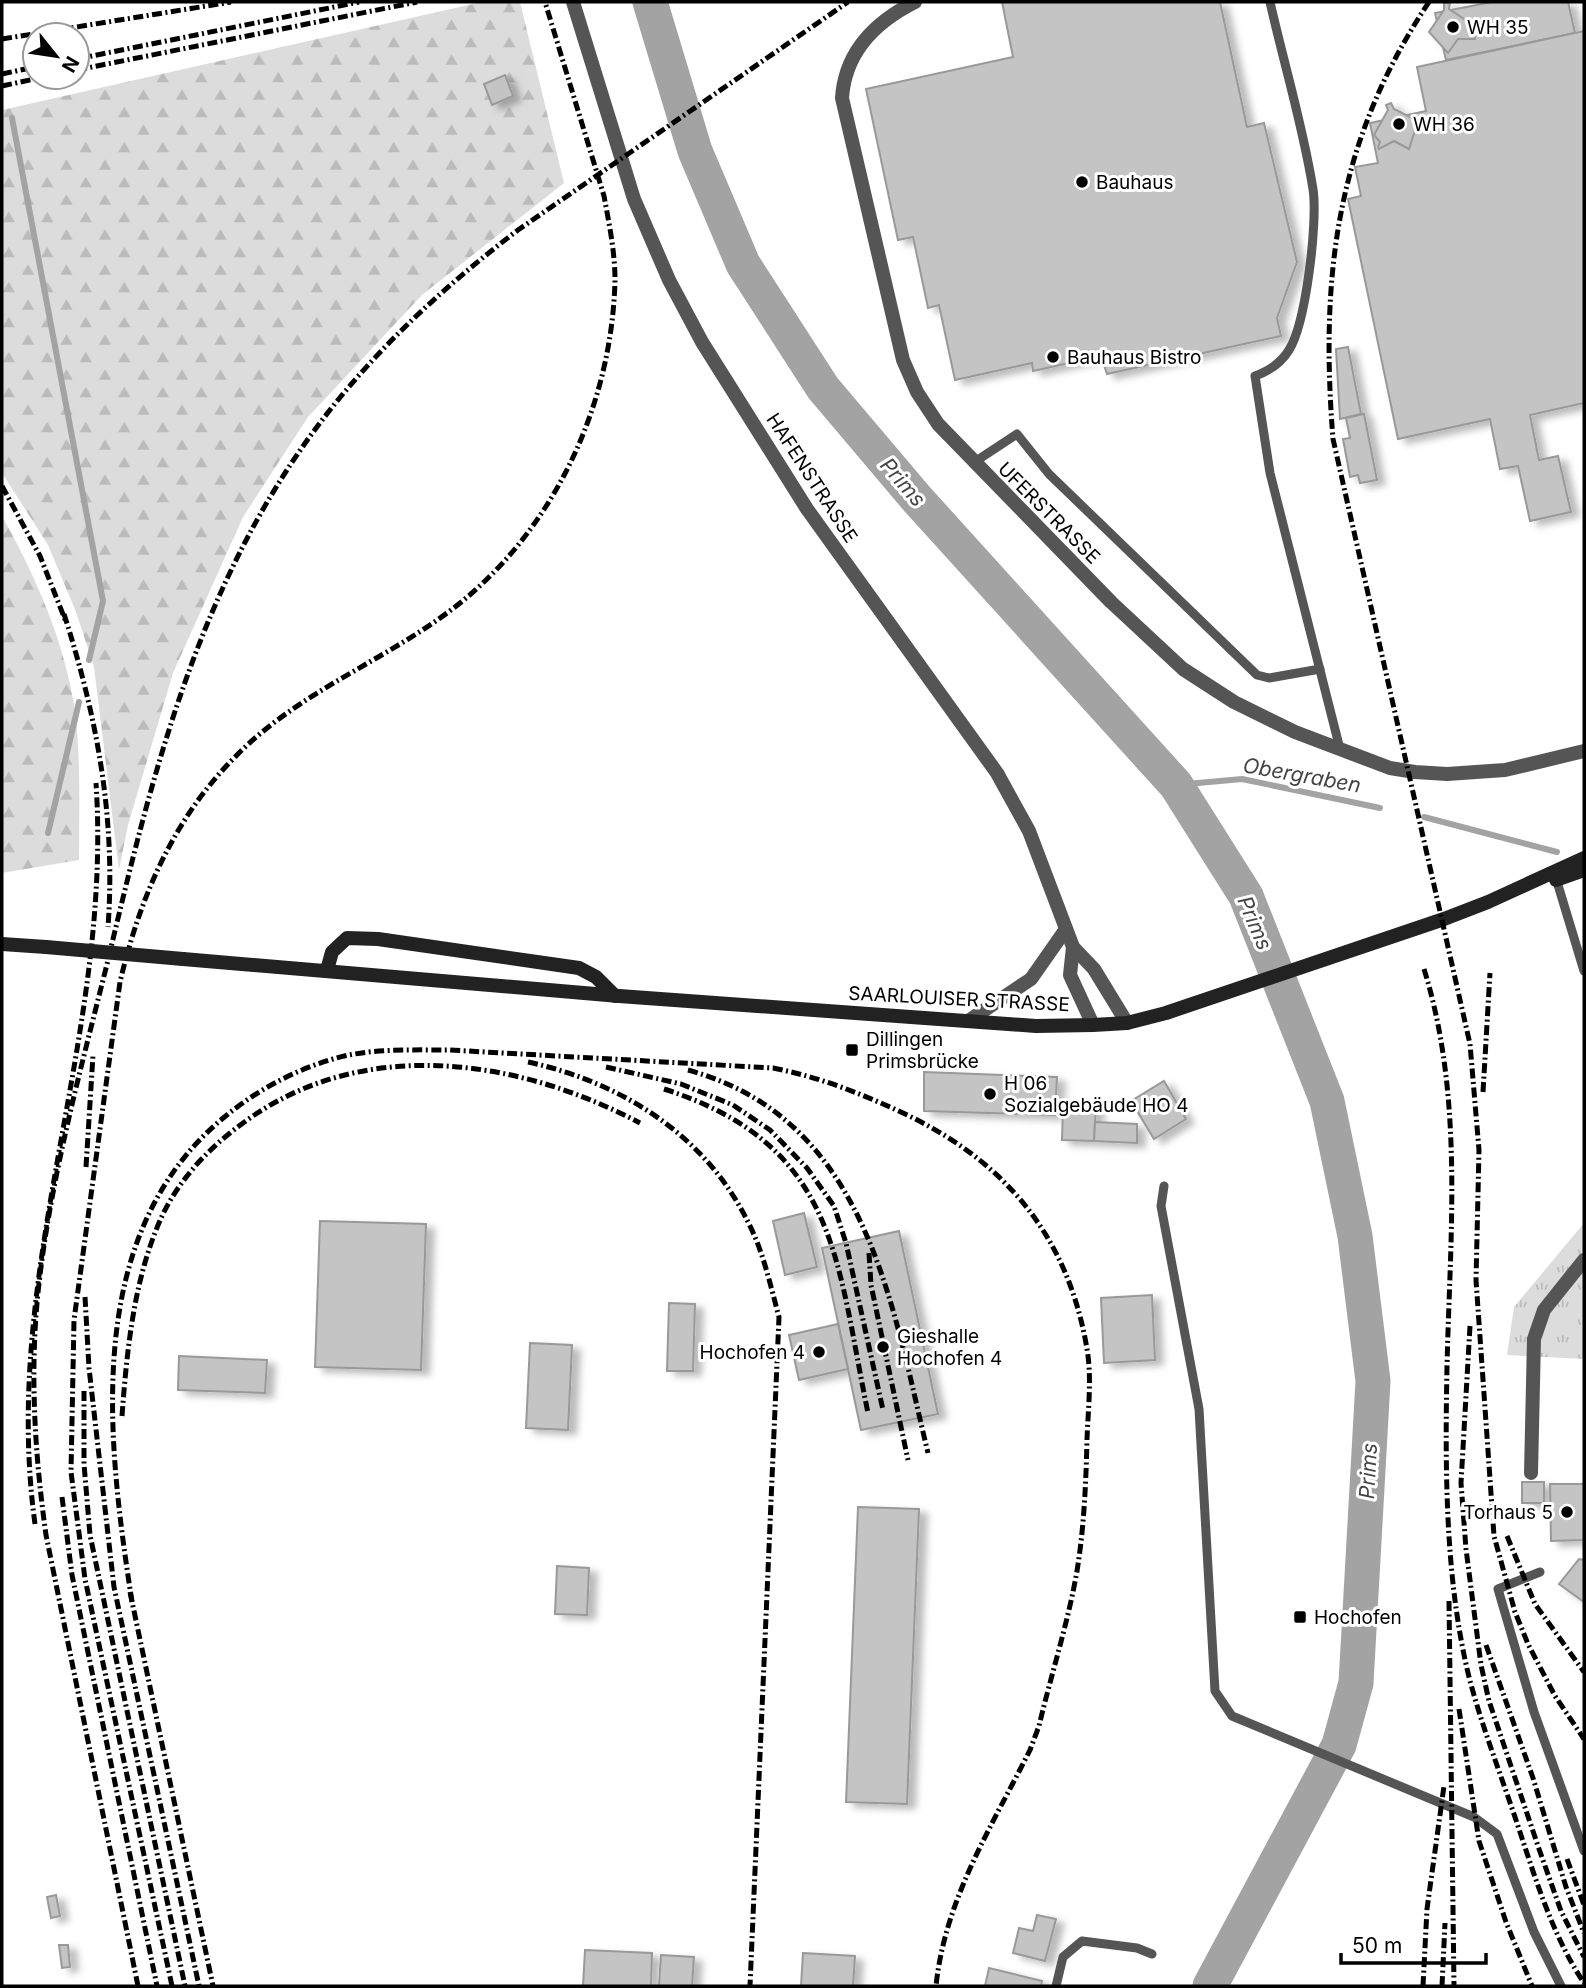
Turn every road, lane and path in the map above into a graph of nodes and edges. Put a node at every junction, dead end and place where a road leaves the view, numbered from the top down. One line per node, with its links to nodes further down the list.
1 (573, 2): 16 (street, HAFENSTRASSE)
2 (915, 2): 4 (street, UFERSTRASSE)
3 (1270, 2): 5 (lane)
4 (973, 463): 5 (lane); 6 (street, UFERSTRASSE)
5 (1320, 668): 6 (lane)
6 (1340, 748): 8 (street, UFERSTRASSE)
7 (1584, 751): 8 (street, UFERSTRASSE)
8 (1564, 756): 9 (street, UFERSTRASSE)
9 (1584, 758)
10 (1584, 858): 15 (main road, SAARLOUISER STRASSE)
11 (1584, 870): 14 (main road, SAARLOUISER STRASSE)
12 (1584, 879): 13 (main road, SAARLOUISER STRASSE)
13 (1558, 885): 14 (main road, SAARLOUISER STRASSE); 20 (lane)
14 (1523, 892): 15 (main road, SAARLOUISER STRASSE)
15 (1488, 902): 23 (main road, SAARLOUISER STRASSE)
16 (1066, 929): 18 (street, HAFENSTRASSE); 22 (street)
17 (2, 944): 19 (main road, SAARLOUISER STRASSE, bridge)
18 (1073, 947): 23 (street, HAFENSTRASSE); 24 (street, HAFENSTRASSE)
19 (327, 970): 21 (main road, SAARLOUISER STRASSE); 21 (main road)
20 (1584, 971)
21 (617, 996): 22 (main road, SAARLOUISER STRASSE)
22 (968, 1021): 24 (main road, SAARLOUISER STRASSE)
23 (1126, 1023): 24 (main road, SAARLOUISER STRASSE)
24 (1093, 1025)
25 (1164, 1186): 32 (lane)
26 (1584, 1260): 27 (street)
27 (1531, 1473)
28 (1540, 1572): 29 (lane)
29 (1584, 1851)
30 (1152, 1954): 31 (lane)
31 (1056, 1986)
32 (1561, 1986)

